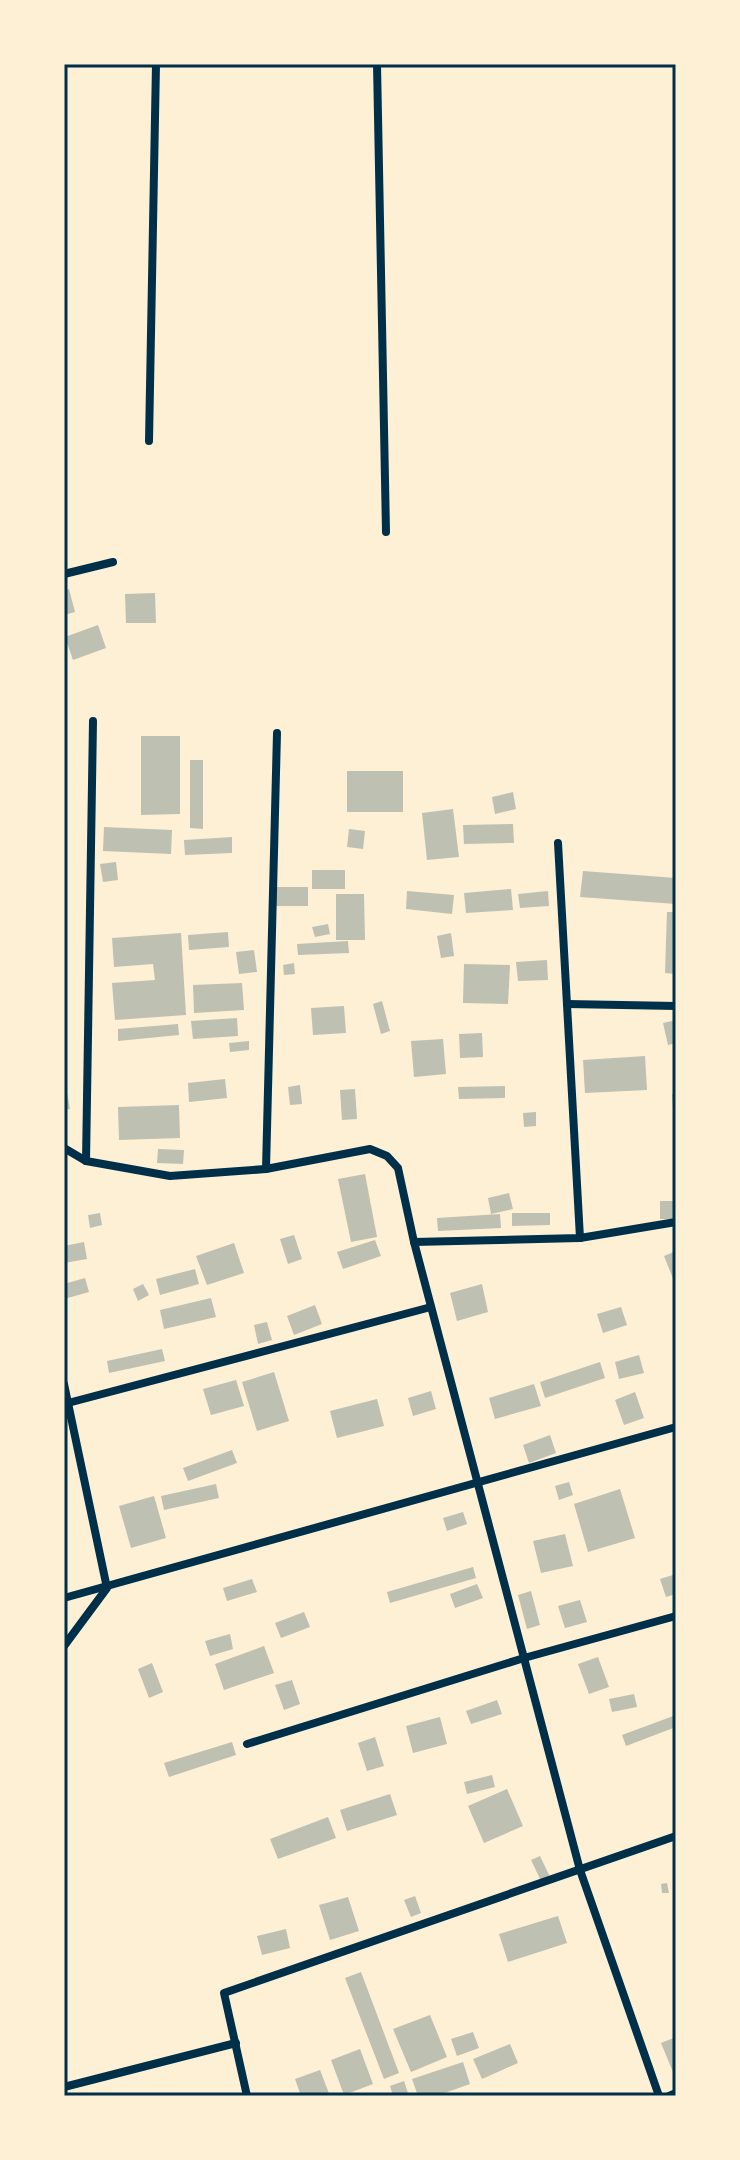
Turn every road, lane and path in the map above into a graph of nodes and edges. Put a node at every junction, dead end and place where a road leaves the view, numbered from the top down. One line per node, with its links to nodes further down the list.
1 (156, 64): 3 (street)
2 (377, 64): 4 (street)
3 (149, 441)
4 (386, 532)
5 (113, 562): 6 (street)
6 (64, 574)
7 (93, 721): 13 (street)
8 (277, 733): 14 (street)
9 (558, 843): 10 (street)
10 (567, 1004): 11 (street); 16 (street)
11 (676, 1006)
12 (64, 1148): 13 (street)
13 (86, 1161): 14 (street)
14 (266, 1169): 17 (street)
15 (676, 1222): 16 (street)
16 (580, 1238): 17 (street)
17 (414, 1242): 18 (street)
18 (431, 1307): 20 (street); 22 (street)
19 (64, 1384): 20 (street)
20 (68, 1403): 23 (street)
21 (676, 1427): 22 (street)
22 (478, 1485): 23 (street); 27 (street)
23 (107, 1588): 24 (street); 26 (street)
24 (64, 1598)
25 (676, 1616): 27 (street)
26 (64, 1646)
27 (524, 1658): 28 (street); 30 (street)
28 (247, 1744)
29 (676, 1836): 30 (street)
30 (580, 1870): 31 (street); 35 (street)
31 (236, 2043): 32 (street); 34 (street)
32 (64, 2087)
33 (676, 2093): 36 (street)
34 (247, 2096)
35 (659, 2096)
36 (669, 2096)

